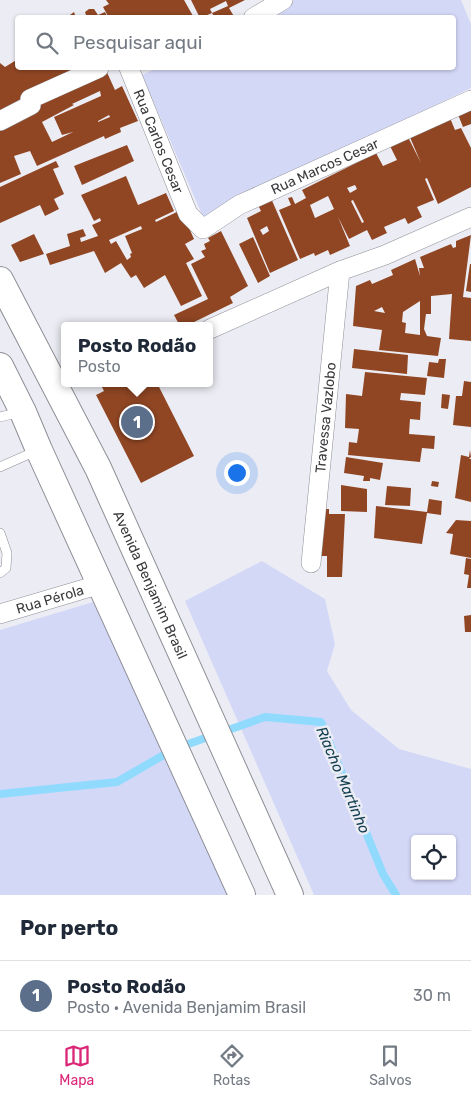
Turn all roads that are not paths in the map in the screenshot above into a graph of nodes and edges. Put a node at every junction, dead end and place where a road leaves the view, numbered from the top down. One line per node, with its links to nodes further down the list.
1 (283, 0): 2 (street)
2 (258, 15)
3 (95, 70): 6 (street)
4 (129, 70): 7 (street, Rua Carlos Cesar)
5 (471, 100): 7 (street, Rua Marcos Cesar)
6 (0, 122)
7 (188, 214)
8 (471, 217): 9 (street)
9 (340, 271): 11 (street); 18 (street, Travessa Vazlobo)
10 (0, 280): 13 (main road, Avenida Benjamim Brasil)
11 (213, 328)
12 (0, 366): 14 (main road)
13 (57, 386): 14 (main road); 23 (main road, Avenida Benjamim Brasil)
14 (14, 410): 15 (main road)
15 (39, 450): 16 (lane); 20 (main road)
16 (0, 467)
17 (0, 533): 19 (lane)
18 (312, 563)
19 (0, 573)
20 (101, 584): 21 (street, Rua Pérola); 22 (main road)
21 (0, 614)
22 (242, 895)
23 (290, 895)

